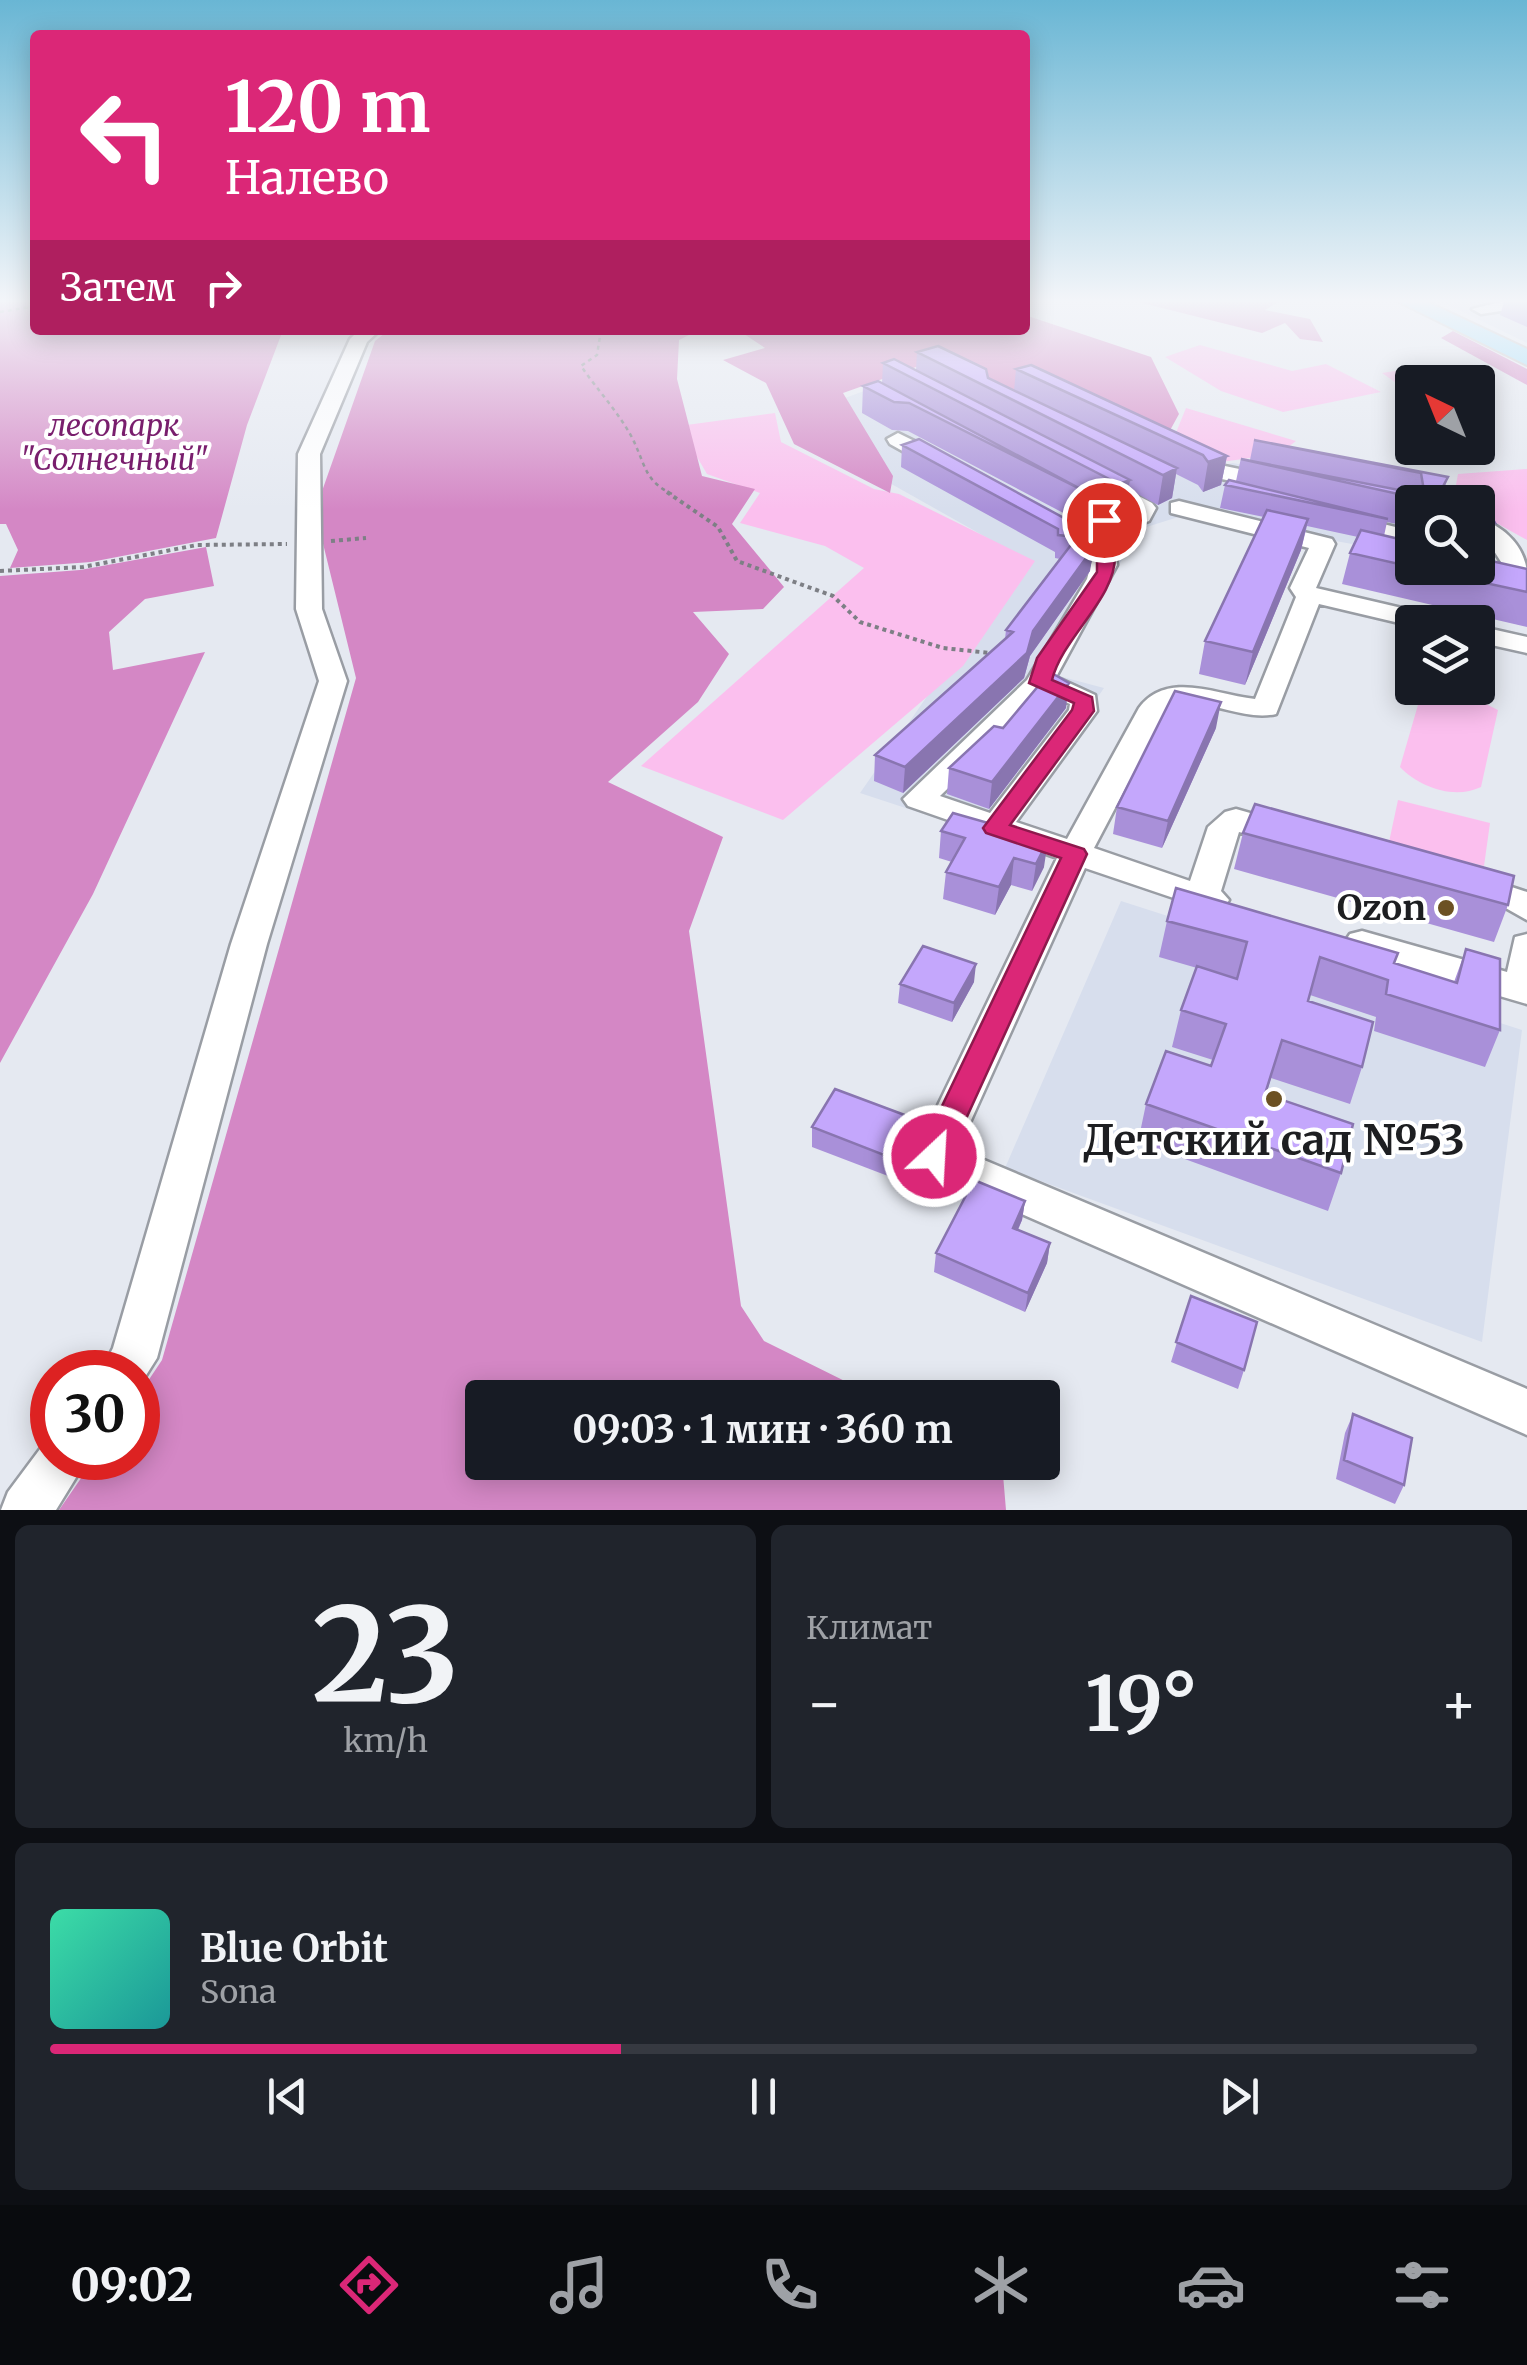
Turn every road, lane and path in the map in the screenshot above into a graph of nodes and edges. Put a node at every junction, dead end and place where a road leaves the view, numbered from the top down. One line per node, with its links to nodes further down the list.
1 (345, 369): 16 (street)
2 (583, 369): 28 (path)
3 (898, 439): 6 (street)
4 (1074, 469): 10 (street)
5 (1220, 472): 7 (street)
6 (962, 474)
7 (1236, 497)
8 (1393, 508): 12 (street)
9 (1087, 511): 15 (street)
10 (1141, 516): 15 (street); 17 (street)
11 (1042, 518): 15 (street)
12 (1395, 532)
13 (1495, 533): 20 (street)
14 (366, 538): 16 (path)
15 (1100, 538): 29 (street)
16 (306, 544): 21 (path); 40 (street)
17 (1340, 548): 19 (street); 24 (street)
18 (1495, 557): 20 (street)
19 (1395, 559)
20 (1520, 564)
21 (0, 571)
22 (1495, 580): 23 (street)
23 (1527, 586)
24 (1310, 596): 25 (street); 32 (street)
25 (1395, 615)
26 (1495, 638): 27 (street)
27 (1527, 645)
28 (1004, 656)
29 (1040, 683): 30 (street); 30 (street)
30 (995, 828): 32 (street)
31 (1308, 839): 34 (street)
32 (1075, 854): 34 (street); 41 (street)
33 (1435, 874): 36 (street)
34 (1202, 897): 35 (street)
35 (1240, 908)
36 (1527, 908)
37 (1334, 936): 39 (street)
38 (1527, 946): 39 (street)
39 (1526, 991)
40 (136, 1350)
41 (1527, 1412): 42 (street)
42 (1527, 1422)
43 (47, 1480): 44 (street)
44 (26, 1510)

